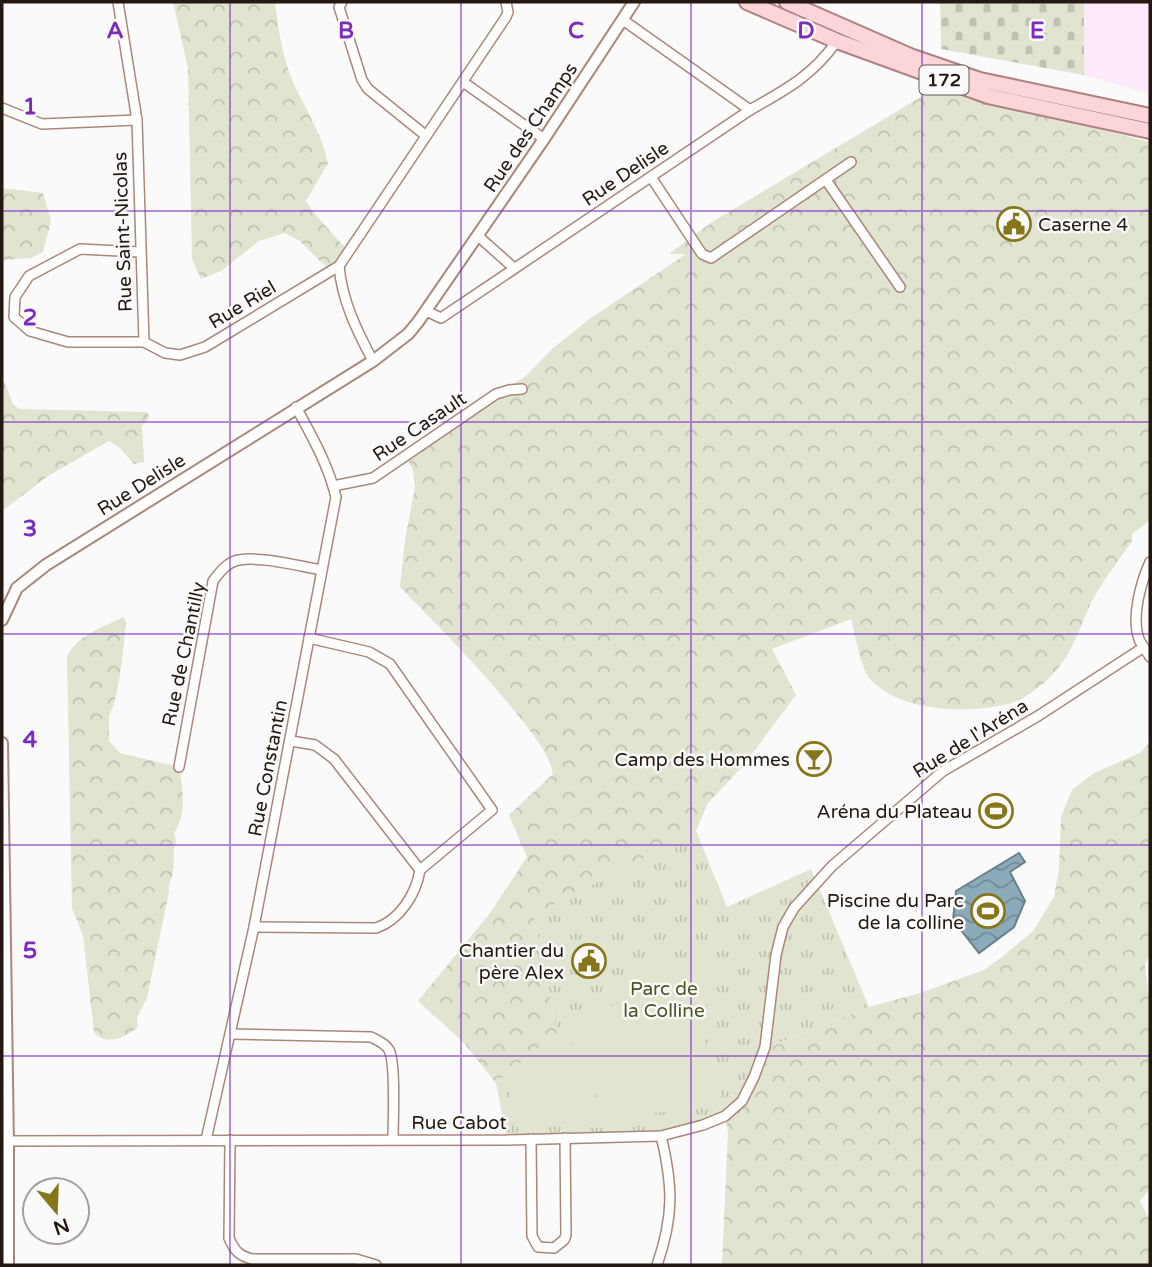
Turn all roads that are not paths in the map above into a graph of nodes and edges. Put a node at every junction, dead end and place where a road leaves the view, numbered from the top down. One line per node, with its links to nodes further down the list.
1 (118, 2): 13 (street, Rue Saint-Nicolas)
2 (342, 2): 15 (street)
3 (506, 2): 9 (street, Rue Riel)
4 (634, 2): 7 (street, Rue des Champs)
5 (747, 2): 8 (main road, 172)
6 (787, 2): 12 (main road, 172)
7 (623, 20): 11 (street); 16 (street, Rue des Champs)
8 (837, 41): 11 (street, Rue Delisle); 14 (main road, 172)
9 (463, 82): 15 (street, Rue Riel); 16 (street)
10 (2, 108): 13 (street)
11 (750, 110): 18 (street, Rue Delisle)
12 (1150, 116)
13 (136, 120): 21 (street, Rue Saint-Nicolas)
14 (1150, 131)
15 (425, 135): 22 (street, Rue Riel)
16 (544, 139): 20 (street, Rue des Champs)
17 (851, 162): 19 (street)
18 (651, 177): 19 (street); 23 (street, Rue Delisle)
19 (825, 180): 24 (street)
20 (478, 236): 23 (street); 25 (street, Rue des Champs)
21 (140, 252): 26 (street, Rue Saint-Nicolas); 26 (street, Rue Riel)
22 (339, 266): 26 (street, Rue Riel); 28 (street)
23 (514, 268): 25 (street, Rue Delisle)
24 (900, 287)
25 (426, 311): 27 (street, Rue des Champs)
26 (144, 342)
27 (388, 352): 28 (street, Rue Delisle)
28 (373, 361): 30 (street, Rue Delisle)
29 (522, 389): 31 (street, Rue Casault)
30 (296, 407): 31 (street, Rue Constantin); 34 (street, Rue Delisle)
31 (333, 486): 33 (street, Rue Constantin)
32 (1150, 562): 36 (street)
33 (322, 570): 35 (street, Rue Constantin); 40 (street, Rue de Chantilly)
34 (2, 620)
35 (309, 638): 38 (street, Rue Constantin); 41 (street)
36 (1144, 647): 37 (street); 43 (street, Rue de l'Aréna)
37 (1150, 657)
38 (290, 741): 41 (street); 42 (street, Rue Constantin)
39 (2, 743): 51 (street)
40 (179, 767)
41 (421, 870): 42 (street)
42 (254, 927): 44 (street, Rue Constantin)
43 (779, 942): 45 (street, Rue Cabot)
44 (231, 1034): 47 (street); 49 (street, Rue Constantin)
45 (662, 1136): 46 (street, Rue Cabot); 54 (street)
46 (565, 1138): 48 (street, Rue Cabot); 48 (street)
47 (393, 1139): 48 (street, Rue Cabot); 50 (street, Rue Cabot)
48 (531, 1139)
49 (206, 1140): 50 (street, Rue Cabot); 51 (street, Rue Cabot)
50 (230, 1140): 53 (street)
51 (5, 1141): 52 (street)
52 (8, 1265)
53 (376, 1265)
54 (657, 1265)

